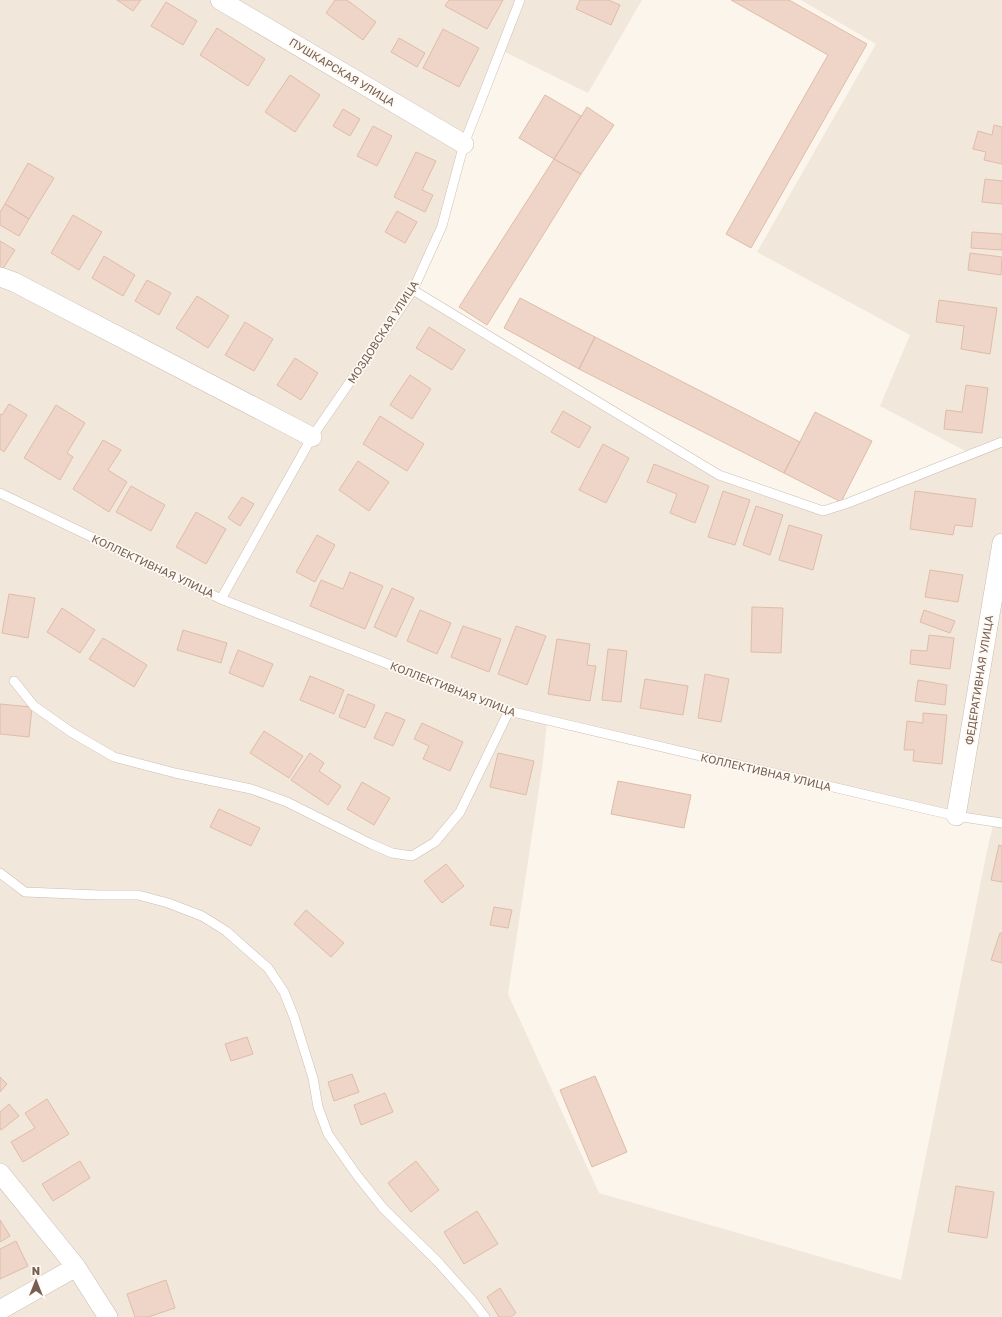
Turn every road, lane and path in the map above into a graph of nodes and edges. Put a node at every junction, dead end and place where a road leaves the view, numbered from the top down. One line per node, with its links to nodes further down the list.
1 (220, 0): 3 (street, ПУШКАРСКАЯ УЛИЦА)
2 (520, 0): 3 (lane, МОЗДОВСКАЯ УЛИЦА)
3 (464, 144): 5 (lane, МОЗДОВСКАЯ УЛИЦА)
4 (0, 277): 6 (street)
5 (413, 290): 6 (lane, МОЗДОВСКАЯ УЛИЦА); 7 (lane)
6 (312, 437): 10 (lane, МОЗДОВСКАЯ УЛИЦА)
7 (1002, 442)
8 (0, 493): 10 (lane, КОЛЛЕКТИВНАЯ УЛИЦА)
9 (1002, 544): 13 (street, ФЕДЕРАТИВНАЯ УЛИЦА)
10 (221, 599): 12 (lane, КОЛЛЕКТИВНАЯ УЛИЦА)
11 (14, 681): 12 (lane)
12 (509, 711): 13 (lane, КОЛЛЕКТИВНАЯ УЛИЦА)
13 (956, 816): 14 (lane, КОЛЛЕКТИВНАЯ УЛИЦА)
14 (1002, 823)
15 (0, 873): 20 (lane)
16 (0, 1173): 17 (street)
17 (76, 1267): 18 (street); 19 (street)
18 (0, 1310)
19 (108, 1317)
20 (485, 1317)

